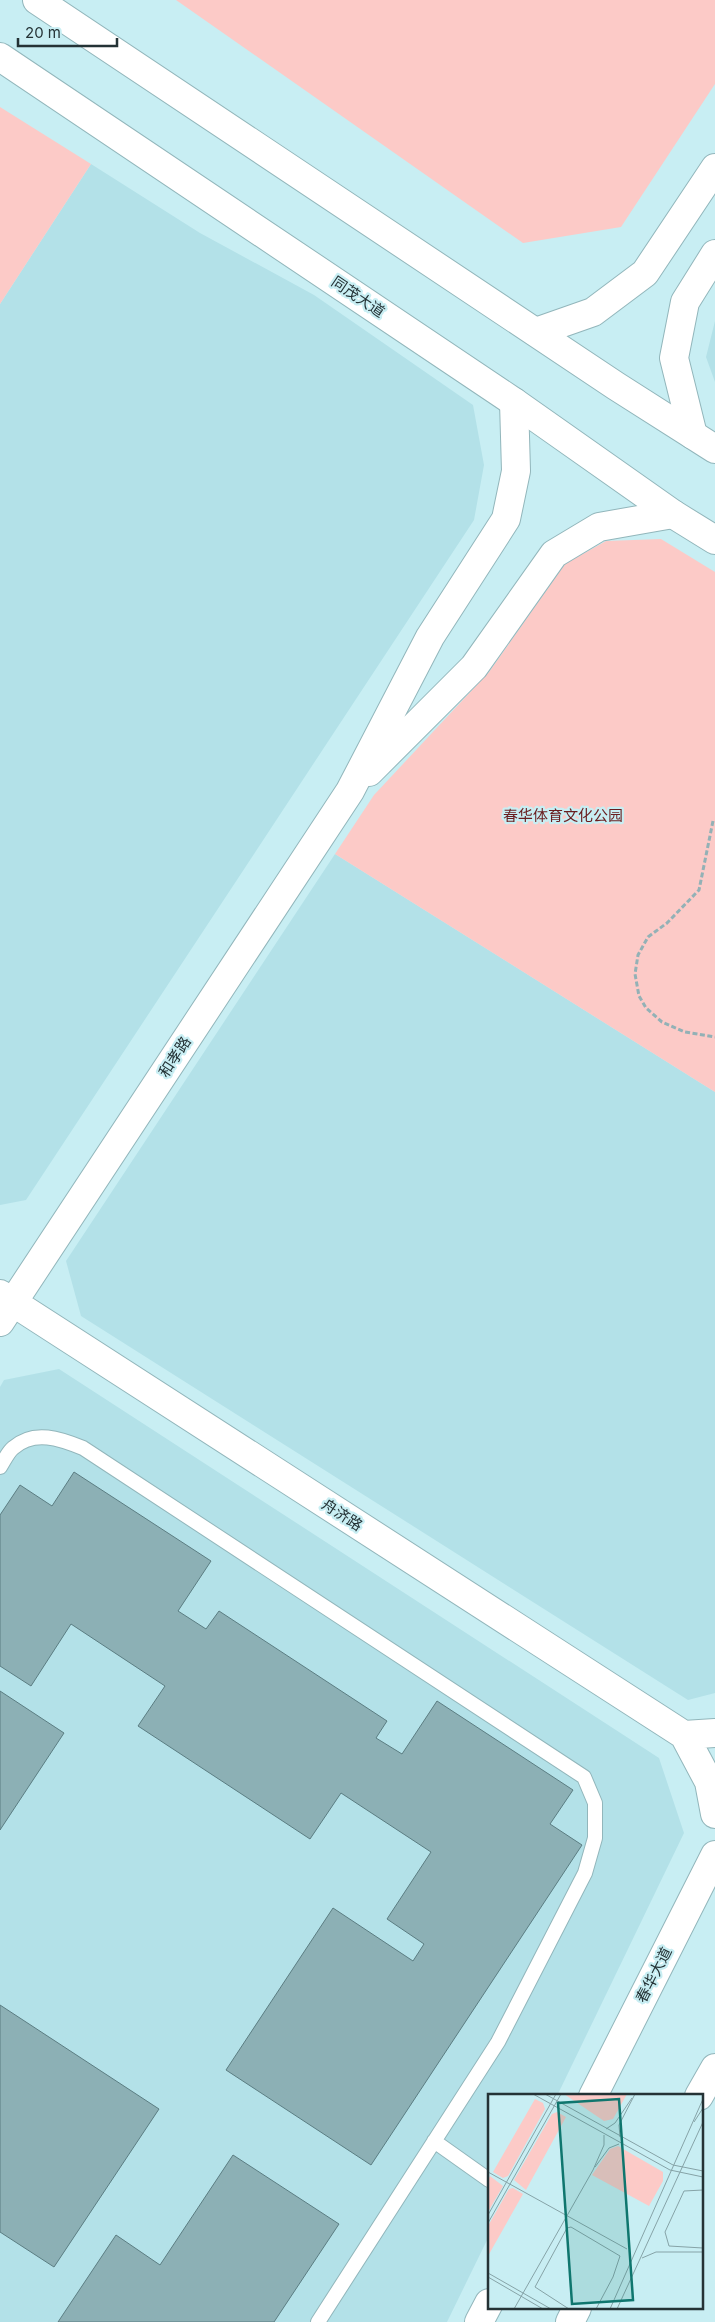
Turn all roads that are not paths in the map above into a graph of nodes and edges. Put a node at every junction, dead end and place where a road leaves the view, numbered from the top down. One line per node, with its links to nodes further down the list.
1 (37, 0): 5 (street)
2 (0, 57): 6 (street, 同茂大道)
3 (715, 168): 5 (street)
4 (715, 254): 7 (street)
5 (536, 332): 7 (street)
6 (514, 402): 8 (street, 同茂大道); 10 (street)
7 (704, 442)
8 (673, 514): 9 (street, 同茂大道); 10 (street)
9 (715, 540)
10 (350, 791): 11 (street, 和孝路)
11 (4, 1306): 14 (street, 舟济路)
12 (0, 1467): 20 (lane)
13 (715, 1733): 14 (street)
14 (684, 1735): 15 (street)
15 (715, 1814)
16 (715, 1855): 18 (street, 春华大道)
17 (715, 2068): 19 (street)
18 (594, 2094)
19 (700, 2094)
20 (434, 2141): 21 (lane); 24 (lane)
21 (488, 2179)
22 (488, 2305): 25 (street)
23 (576, 2310): 26 (street)
24 (318, 2322)
25 (479, 2322)
26 (570, 2322)

